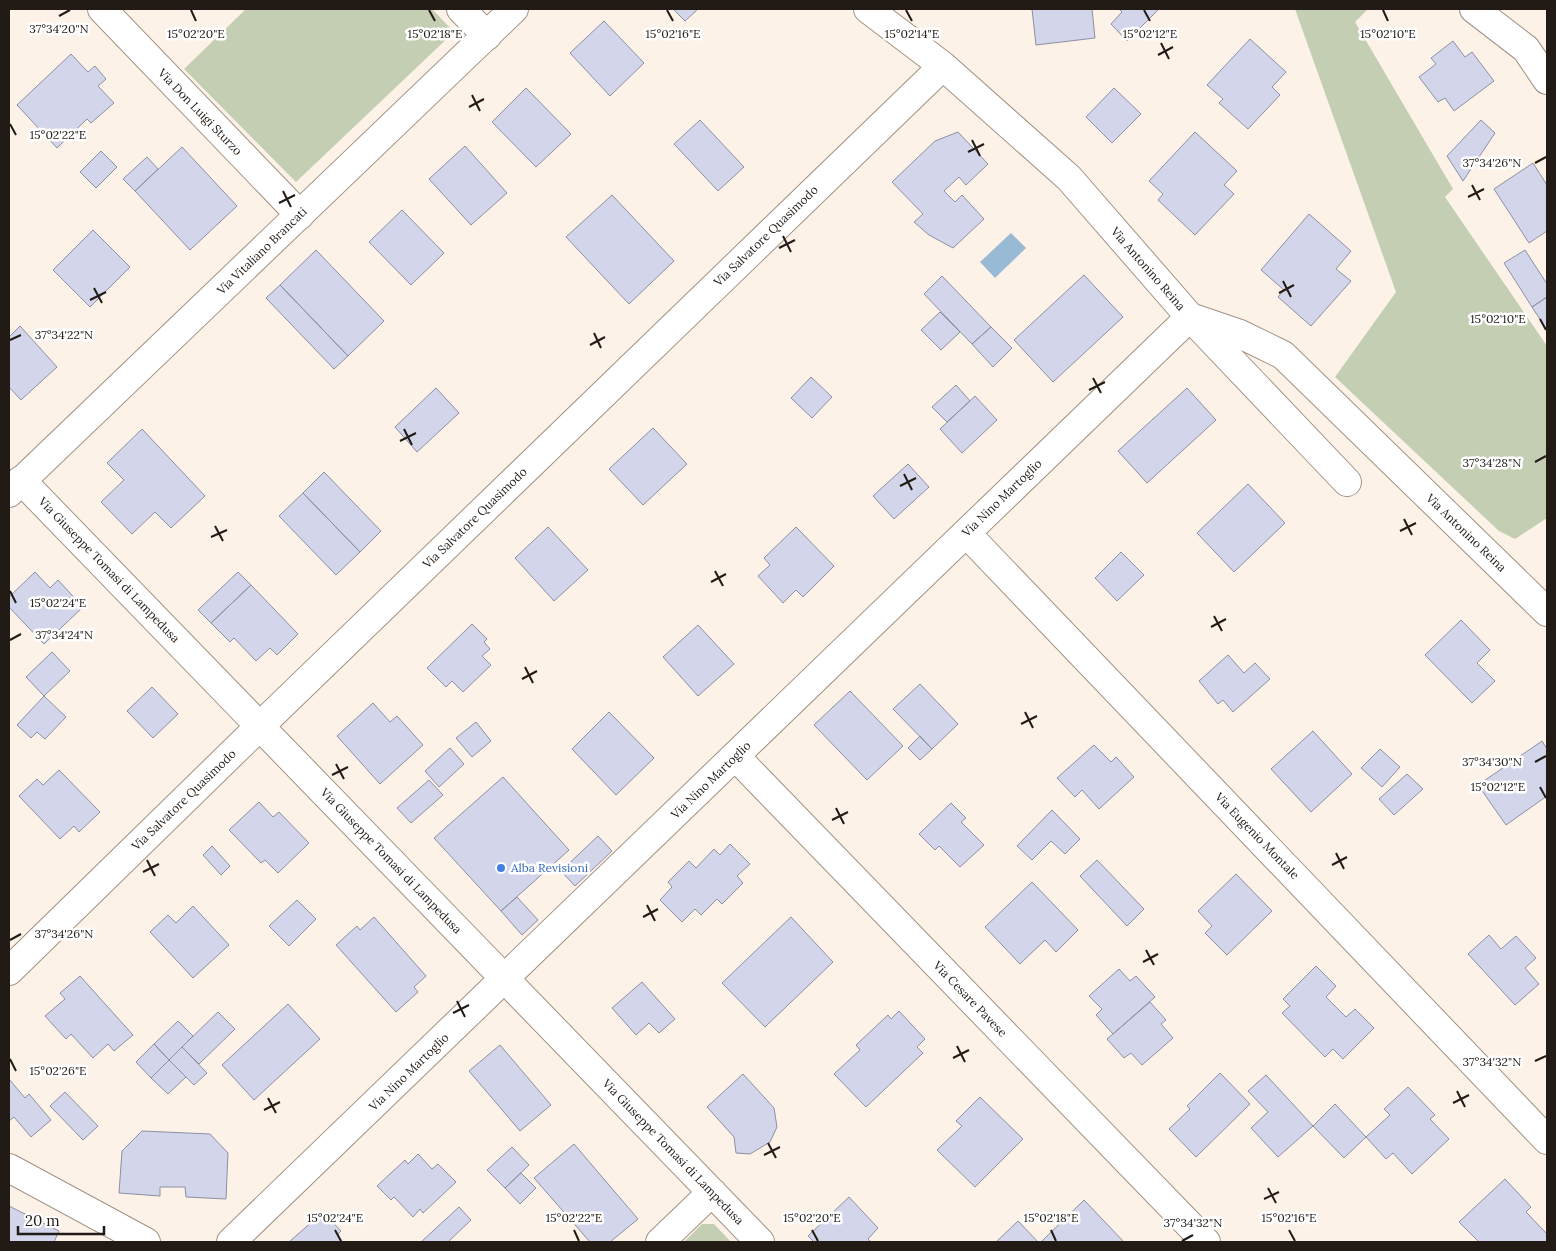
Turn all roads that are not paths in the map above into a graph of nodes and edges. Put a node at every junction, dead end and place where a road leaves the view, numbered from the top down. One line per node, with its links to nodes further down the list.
1 (102, 9): 9 (street, Via Don Luigi Sturzo)
2 (461, 9): 6 (street)
3 (514, 9): 6 (street, Via Vitaliano Brancati)
4 (868, 9): 7 (street, Via Antonino Reina)
5 (1474, 9): 8 (street)
6 (487, 36): 9 (street, Via Vitaliano Brancati)
7 (943, 66): 10 (street, Via Antonino Reina); 15 (street, Via Salvatore Quasimodo)
8 (1547, 80)
9 (300, 214): 12 (street, Via Vitaliano Brancati)
10 (1190, 317): 11 (street); 13 (street, Via Nino Martoglio); 14 (street, Via Antonino Reina)
11 (1347, 482)
12 (15, 487): 15 (street, Via Giuseppe Tomasi di Lampedusa)
13 (966, 533): 16 (street, Via Nino Martoglio); 19 (street, Via Eugenio Montale)
14 (1547, 612)
15 (260, 726): 17 (street, Via Salvatore Quasimodo); 18 (street, Via Giuseppe Tomasi di Lampedusa)
16 (735, 756): 18 (street, Via Nino Martoglio); 26 (street, Via Cesare Pavese)
17 (9, 971)
18 (505, 979): 21 (street, Via Giuseppe Tomasi di Lampedusa); 23 (street, Via Nino Martoglio)
19 (1547, 1140)
20 (9, 1168): 22 (street)
21 (712, 1192): 24 (street); 25 (street, Via Giuseppe Tomasi di Lampedusa)
22 (146, 1242)
23 (231, 1242)
24 (660, 1242)
25 (760, 1242)
26 (1206, 1242)

